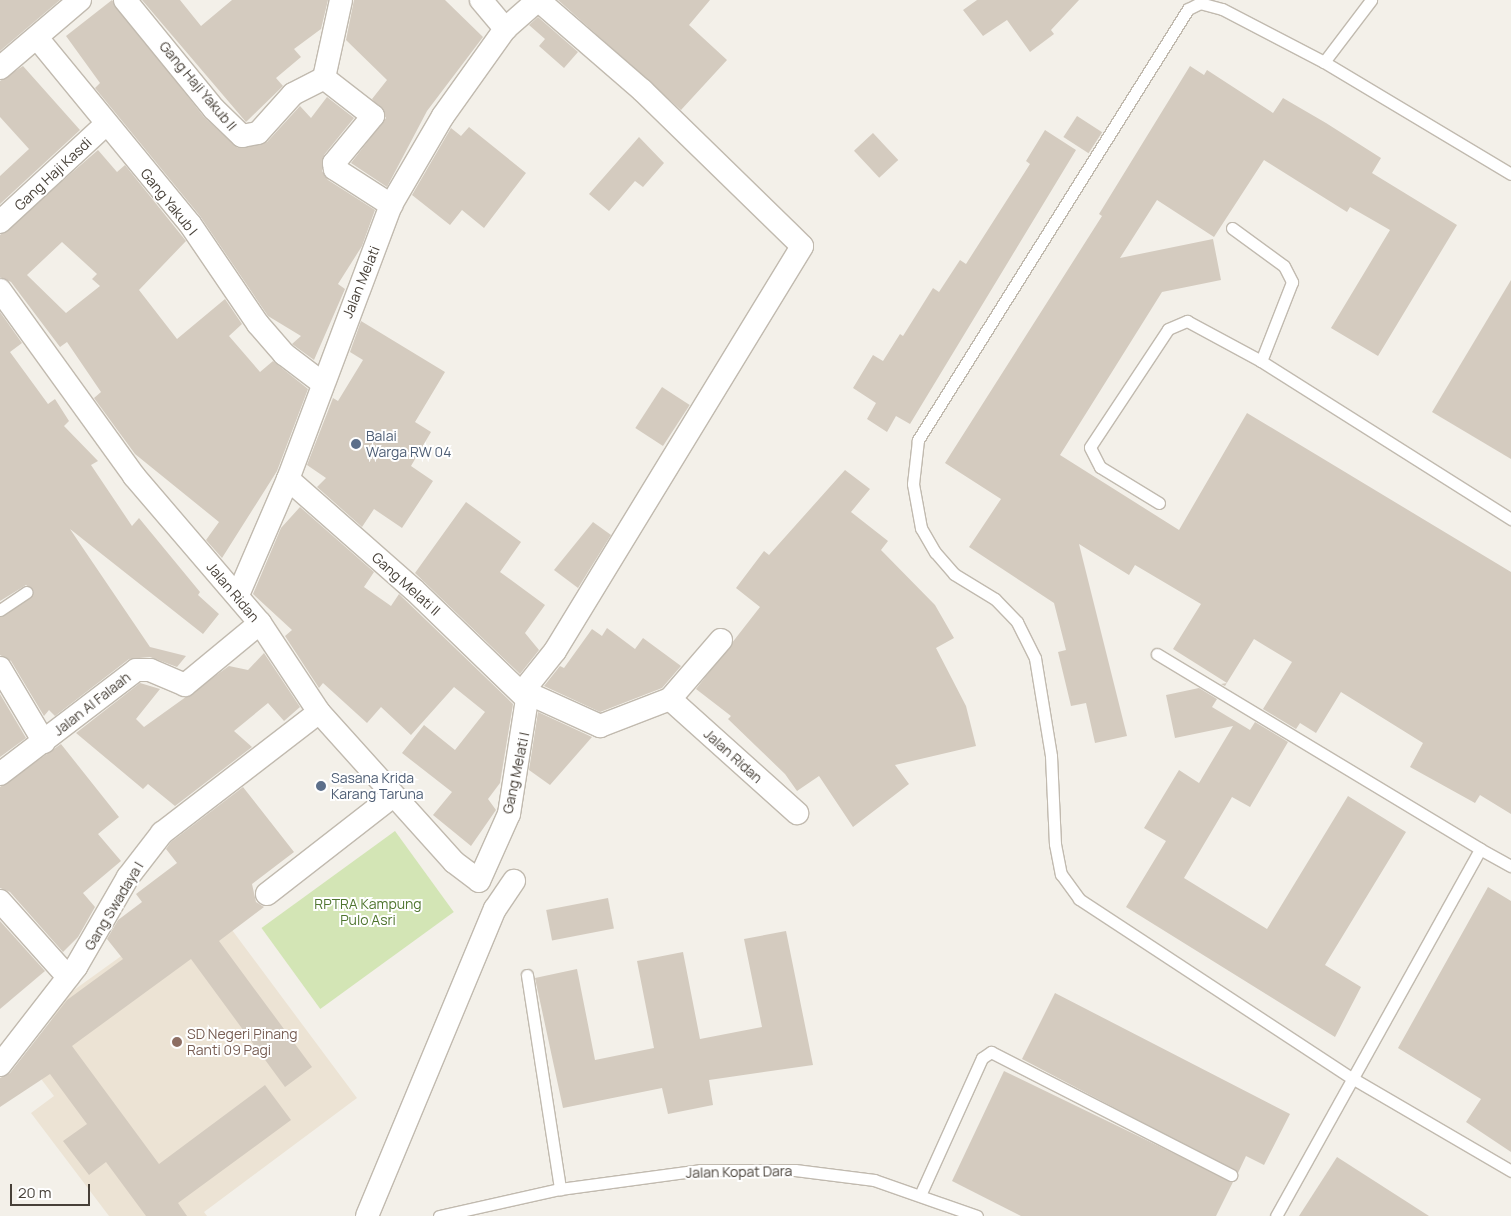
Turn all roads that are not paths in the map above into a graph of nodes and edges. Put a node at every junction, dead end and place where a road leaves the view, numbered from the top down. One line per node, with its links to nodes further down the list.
1 (125, 0): 11 (street, Gang Haji Yakub II)
2 (341, 0): 11 (street)
3 (482, 0): 7 (street)
4 (538, 0): 7 (street, Jalan Melati); 30 (street)
5 (1371, 0): 9 (lane)
6 (72, 2): 8 (street)
7 (504, 29): 14 (street, Jalan Melati)
8 (38, 39): 10 (street); 12 (street, Gang Yakub I)
9 (1324, 62): 13 (lane); 46 (lane)
10 (0, 68)
11 (324, 78): 14 (street)
12 (105, 125): 15 (street, Gang Haji Kasdi); 19 (street, Gang Yakub I)
13 (1511, 174)
14 (391, 205): 19 (street, Jalan Melati)
15 (0, 222)
16 (1232, 228): 18 (lane)
17 (0, 290): 24 (street, Jalan Ridan)
18 (1261, 361): 21 (lane); 22 (lane)
19 (322, 383): 20 (street, Jalan Melati)
20 (288, 479): 24 (street, Jalan Melati); 30 (street, Gang Melati II)
21 (1159, 504)
22 (1511, 519)
23 (27, 592): 25 (lane)
24 (238, 595): 26 (street, Jalan Ridan)
25 (0, 610)
26 (260, 623): 32 (street, Jalan Ridan); 33 (street, Jalan Al Falaah)
27 (721, 640): 31 (street)
28 (1156, 654): 37 (lane)
29 (0, 668): 33 (street)
30 (523, 691): 31 (street, Gang Melati II); 40 (street, Gang Melati I)
31 (670, 699): 36 (street, Jalan Ridan)
32 (319, 712): 35 (street, Jalan Ridan); 44 (street, Gang Swadaya I)
33 (44, 742): 34 (street, Jalan Al Falaah)
34 (0, 774)
35 (393, 796): 40 (street, Jalan Ridan); 41 (street)
36 (797, 813)
37 (1480, 849): 38 (lane); 46 (lane)
38 (1511, 866)
39 (514, 880): 51 (street)
40 (479, 881)
41 (267, 894)
42 (0, 901): 44 (street)
43 (527, 975): 49 (lane)
44 (68, 977): 45 (street, Gang Swadaya I)
45 (0, 1065)
46 (1352, 1078): 47 (lane); 54 (lane)
47 (1511, 1172)
48 (1231, 1175): 50 (lane)
49 (560, 1189): 50 (lane, Jalan Kopat Dara); 52 (lane, Jalan Kopat Dara)
50 (921, 1193): 53 (lane, Jalan Kopat Dara)
51 (367, 1216)
52 (439, 1216)
53 (977, 1216)
54 (1276, 1216)

